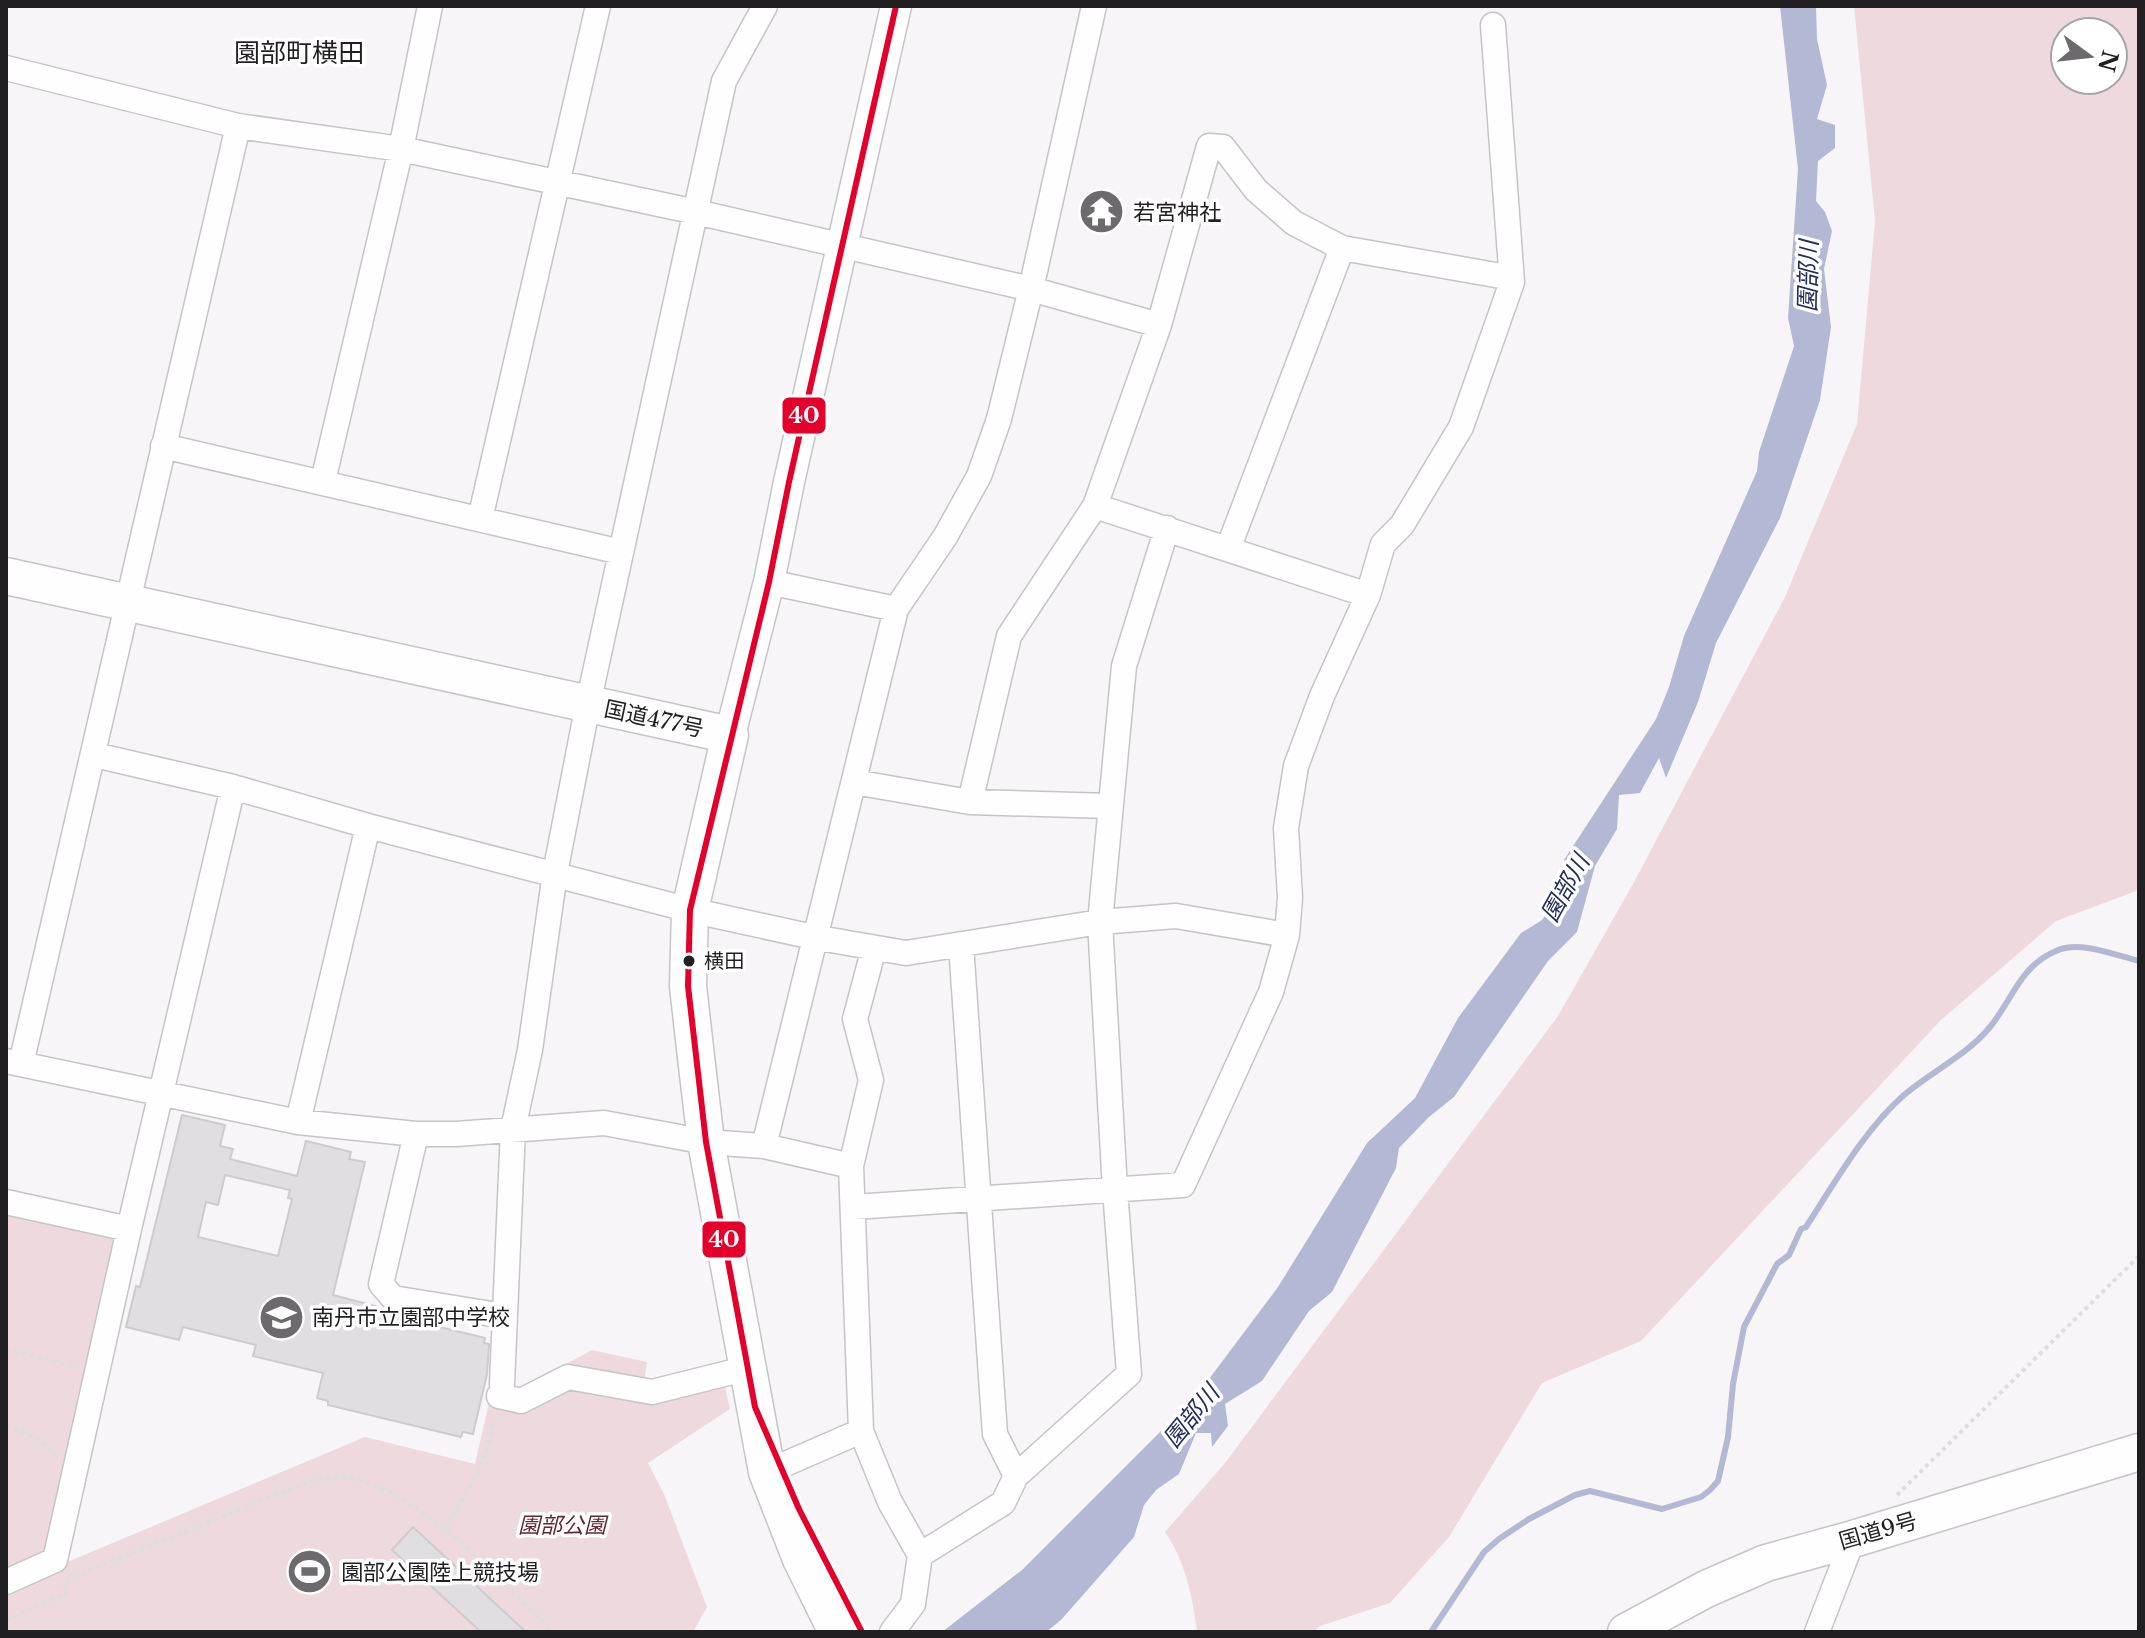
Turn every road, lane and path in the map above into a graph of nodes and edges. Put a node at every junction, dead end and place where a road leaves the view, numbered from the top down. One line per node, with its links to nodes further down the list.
1 (598, 6): 10 (street)
2 (765, 6): 11 (street)
3 (896, 6): 12 (main road)
4 (1094, 6): 15 (street)
5 (426, 7): 9 (street)
6 (1493, 25): 14 (street)
7 (6, 68): 8 (street)
8 (238, 126): 9 (street); 17 (street)
9 (401, 149): 10 (street); 18 (street)
10 (557, 183): 11 (street); 20 (street)
11 (696, 212): 12 (street); 23 (street)
12 (843, 247): 15 (street); 25 (main road)
13 (1342, 248): 14 (street); 16 (street); 22 (street)
14 (1512, 282): 26 (street)
15 (1031, 289): 16 (street); 28 (street)
16 (1159, 325): 19 (street)
17 (163, 446): 18 (street); 27 (street)
18 (323, 481): 20 (street)
19 (1095, 506): 21 (street); 34 (street)
20 (480, 519): 23 (street)
21 (1167, 528): 22 (street); 35 (street)
22 (1228, 549): 26 (street)
23 (621, 552): 29 (street)
24 (6, 576): 27 (highway, 国道477号)
25 (769, 582): 28 (street); 30 (main road)
26 (1368, 595): 40 (street)
27 (128, 604): 29 (highway, 国道477号); 31 (street)
28 (896, 609): 32 (street)
29 (588, 704): 30 (highway, 国道477号); 37 (street)
30 (730, 735): 38 (highway, 国道477号)
31 (95, 755): 33 (street); 44 (street)
32 (854, 782): 34 (street); 41 (street)
33 (233, 787): 36 (street); 45 (street)
34 (970, 802): 35 (street)
35 (1110, 806): 39 (street)
36 (368, 826): 37 (street); 46 (street)
37 (555, 873): 38 (street); 47 (street)
38 (690, 910): 41 (street); 49 (highway, 国道477号)
39 (1100, 922): 40 (street); 42 (street); 52 (street)
40 (1287, 935): 52 (street)
41 (813, 937): 43 (street); 50 (street)
42 (961, 945): 43 (street); 53 (street)
43 (874, 948): 51 (street)
44 (14, 1063): 45 (street)
45 (161, 1095): 46 (street); 56 (street)
46 (298, 1122): 48 (street)
47 (513, 1129): 48 (street); 49 (street); 58 (street)
48 (416, 1134): 58 (street)
49 (706, 1142): 50 (street); 60 (highway, 国道477号)
50 (764, 1146): 51 (street)
51 (851, 1166): 55 (street)
52 (1115, 1190): 53 (street); 68 (street)
53 (979, 1199): 55 (street); 68 (street)
54 (6, 1202): 56 (street)
55 (854, 1207): 64 (street)
56 (129, 1229): 61 (street)
57 (2139, 1256): 69 (path)
58 (504, 1316): 62 (street)
59 (6, 1350): 61 (path)
60 (748, 1368): 62 (street); 67 (highway, 国道477号)
61 (97, 1372): 66 (street)
62 (500, 1390): 70 (path)
63 (6, 1426): 66 (path)
64 (861, 1431): 67 (street); 72 (street)
65 (2139, 1452): 71 (highway, 国道9号)
66 (75, 1467): 73 (street)
67 (773, 1469): 77 (highway, 国道477号); 78 (highway, 国道477号)
68 (1016, 1476): 72 (street)
69 (1895, 1497)
70 (445, 1529): 73 (path); 76 (path)
71 (1853, 1539): 80 (highway, 国道9号); 81 (street)
72 (920, 1555): 79 (street)
73 (59, 1570): 74 (street); 75 (path)
74 (6, 1582)
75 (6, 1620)
76 (553, 1632)
77 (837, 1632)
78 (862, 1632)
79 (892, 1632)
80 (1626, 1632)
81 (1817, 1632)

